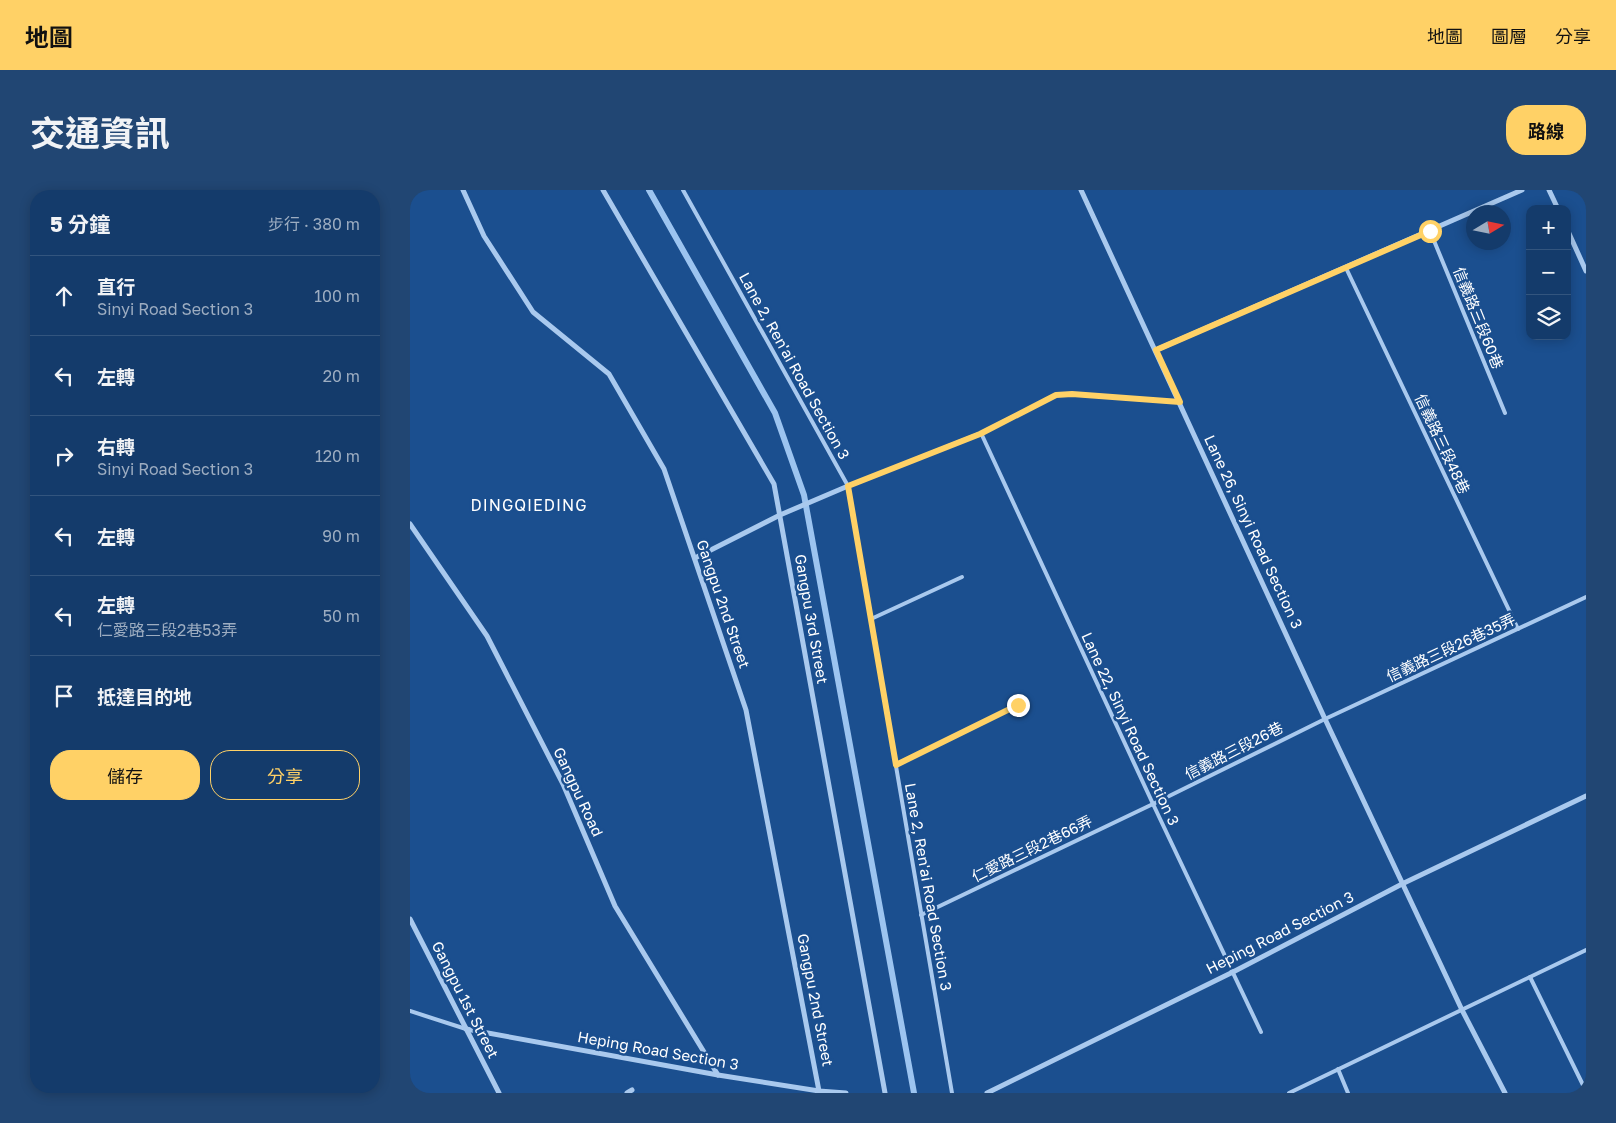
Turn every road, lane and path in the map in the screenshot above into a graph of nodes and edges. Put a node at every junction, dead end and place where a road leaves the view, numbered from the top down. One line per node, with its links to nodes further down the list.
1 (463, 190): 19 (street, Gangpu 2nd Street)
2 (603, 190): 17 (street, Gangpu 3rd Street)
3 (683, 190): 16 (lane, Lane 2, Ren'ai Road Section 3)
4 (1081, 190): 12 (street, Lane 26, Sinyi Road Section 3)
5 (1522, 190): 8 (street)
6 (1549, 190): 7 (street)
7 (1556, 205)
8 (1430, 231): 10 (street); 14 (lane, 信義路三段60巷)
9 (1571, 238): 11 (street)
10 (1346, 268): 12 (street); 23 (lane, 信義路三段48巷)
11 (1586, 271)
12 (1156, 350): 13 (street, Lane 26, Sinyi Road Section 3)
13 (1180, 402): 15 (lane); 25 (street, Lane 26, Sinyi Road Section 3)
14 (1505, 413)
15 (980, 434): 16 (lane); 28 (lane, Lane 22, Sinyi Road Section 3)
16 (848, 486): 17 (street); 22 (lane, Lane 2, Ren'ai Road Section 3)
17 (780, 515): 19 (street); 45 (street, Gangpu 3rd Street)
18 (410, 524): 40 (street, Gangpu Road)
19 (695, 558): 42 (street, Gangpu 2nd Street)
20 (962, 577): 22 (lane)
21 (1586, 597): 23 (lane, 信義路三段26巷35弄)
22 (871, 619): 26 (lane, Lane 2, Ren'ai Road Section 3)
23 (1518, 629): 25 (lane, 信義路三段26巷35弄)
24 (1018, 705): 26 (lane)
25 (1325, 719): 28 (lane, 信義路三段26巷); 29 (street, Lane 26, Sinyi Road Section 3)
26 (896, 765): 30 (lane, Lane 2, Ren'ai Road Section 3)
27 (1586, 796): 29 (street, Heping Road Section 3)
28 (1153, 804): 30 (lane, 仁愛路三段2巷66弄); 33 (lane, Lane 22, Sinyi Road Section 3)
29 (1404, 884): 33 (street, Heping Road Section 3); 35 (street, Lane 26, Sinyi Road Section 3)
30 (922, 915): 46 (lane, Lane 2, Ren'ai Road Section 3)
31 (410, 919): 37 (street, Gangpu 1st Street)
32 (1586, 950): 34 (lane)
33 (1233, 972): 38 (lane, Lane 22, Sinyi Road Section 3); 47 (street, Heping Road Section 3)
34 (1530, 977): 35 (lane); 41 (lane)
35 (1462, 1010): 39 (lane); 50 (street, Lane 26, Sinyi Road Section 3)
36 (410, 1011): 37 (lane)
37 (466, 1029): 40 (street, Heping Road Section 3); 43 (street, Gangpu 1st Street)
38 (1261, 1032)
39 (1338, 1069): 48 (lane); 49 (lane)
40 (718, 1075): 42 (street, Heping Road Section 3)
41 (1583, 1085)
42 (820, 1091): 44 (street, Heping Road Section 3)
43 (499, 1093)
44 (846, 1093)
45 (885, 1093)
46 (952, 1093)
47 (987, 1093)
48 (1289, 1093)
49 (1348, 1093)
50 (1505, 1093)

